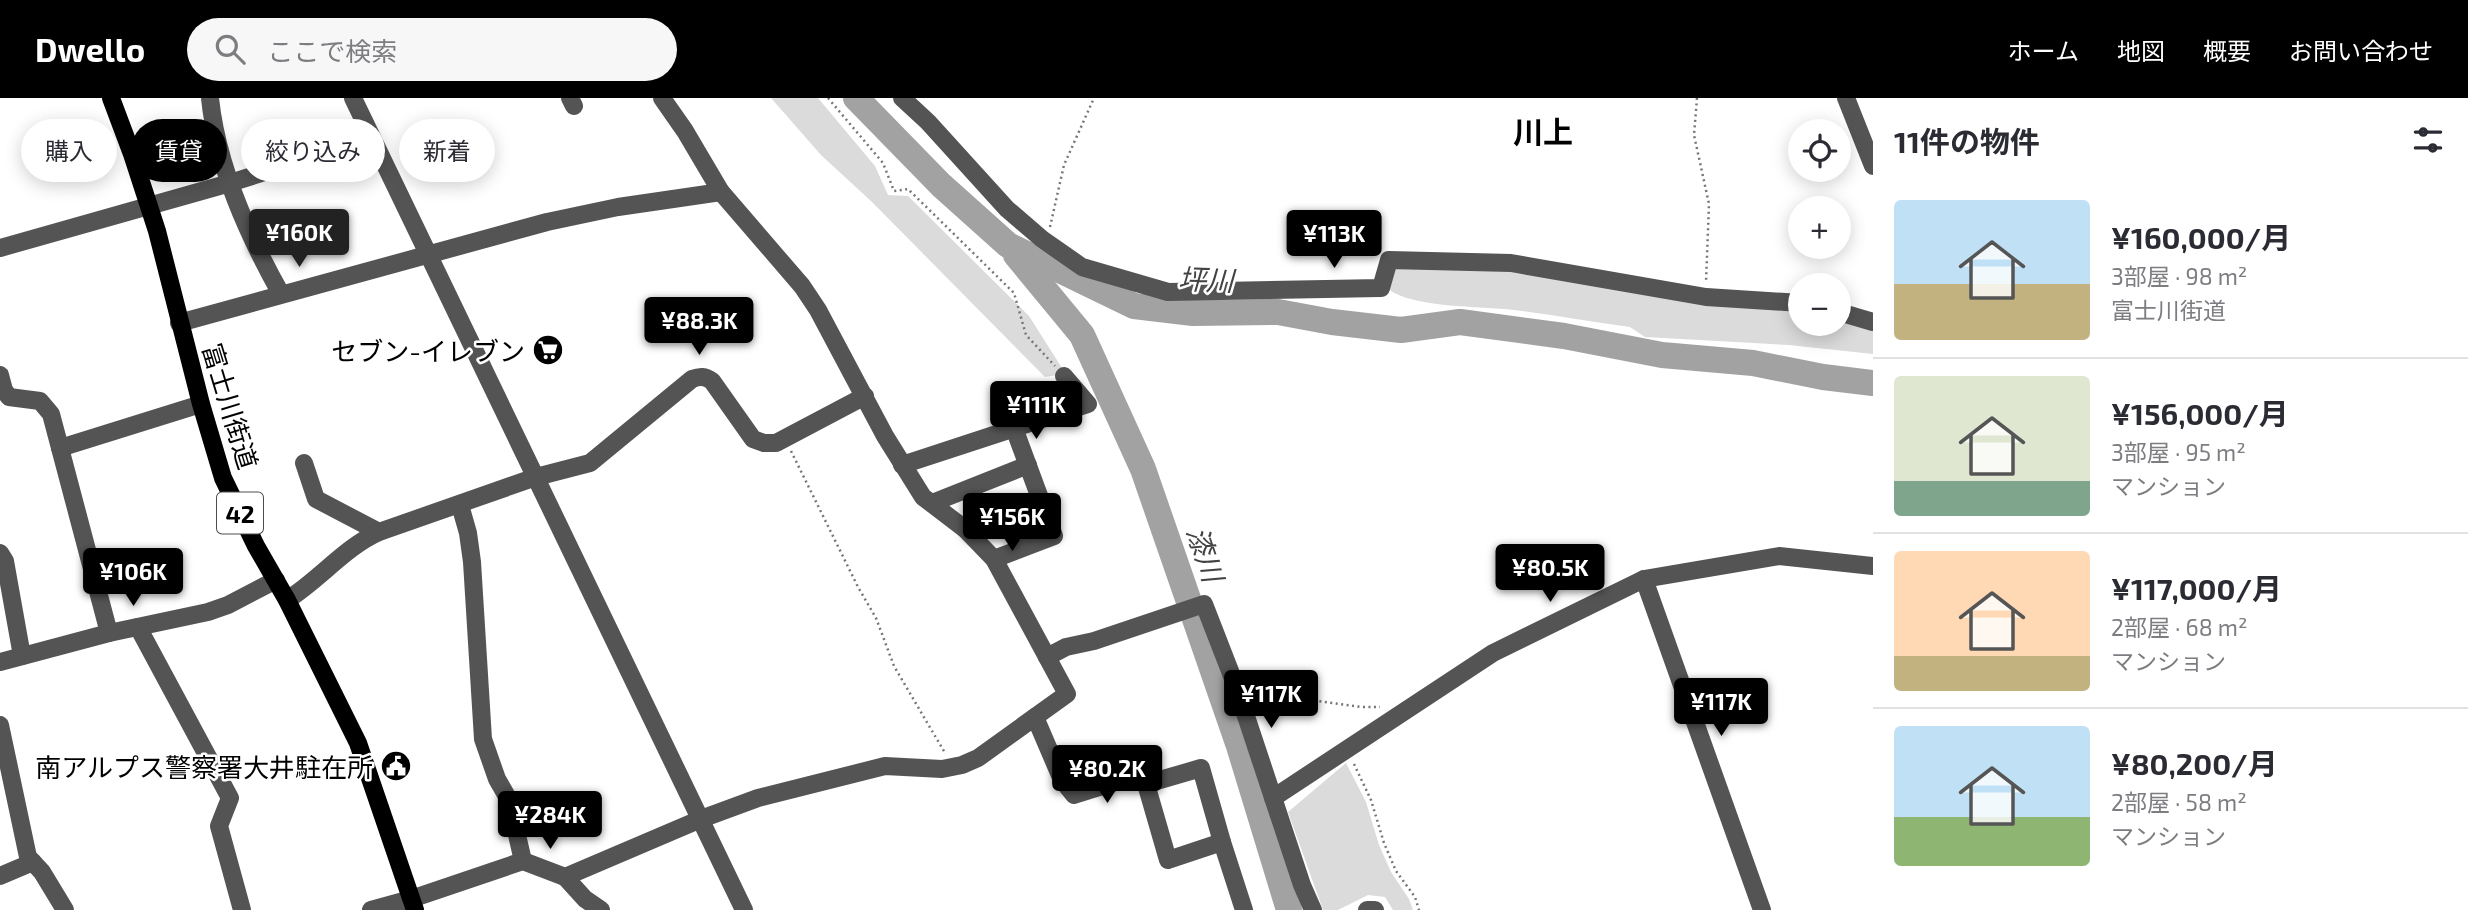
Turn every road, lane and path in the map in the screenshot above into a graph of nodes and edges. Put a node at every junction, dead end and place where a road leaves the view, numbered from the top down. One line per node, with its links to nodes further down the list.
1 (111, 98): 16 (main road, 富士川街道 / 42)
2 (210, 98): 14 (street)
3 (353, 98): 10 (street)
4 (662, 98): 15 (street)
5 (828, 98): 27 (path)
6 (902, 98): 17 (street)
7 (1094, 98): 17 (path)
8 (1697, 98): 21 (path)
9 (1846, 98): 12 (street)
10 (363, 119)
11 (385, 165): 19 (street)
12 (1873, 166)
13 (241, 180): 14 (street)
14 (230, 183): 16 (street); 20 (street)
15 (721, 192): 19 (street); 28 (street)
16 (149, 206): 18 (street); 25 (main road, 富士川街道 / 42)
17 (1047, 242): 21 (street)
18 (0, 248)
19 (428, 253): 20 (street); 37 (street)
20 (281, 294): 25 (street)
21 (1706, 297): 22 (street)
22 (1788, 302)
23 (1851, 316): 24 (street)
24 (1873, 322)
25 (179, 323): 30 (main road, 富士川街道 / 42)
26 (0, 374): 29 (street)
27 (1064, 376): 31 (street)
28 (865, 396): 32 (street); 35 (street)
29 (5, 398): 33 (street)
30 (201, 404): 33 (street); 47 (main road, 富士川街道 / 42)
31 (1014, 428): 35 (street); 36 (street)
32 (787, 438): 37 (street); 59 (path)
33 (60, 448): 50 (street)
34 (304, 463): 42 (street)
35 (902, 465): 39 (street)
36 (1028, 465): 38 (street); 39 (street)
37 (536, 477): 40 (street); 62 (street)
38 (1041, 501): 41 (street); 44 (street)
39 (932, 503): 41 (street)
40 (460, 505): 42 (street); 64 (street)
41 (965, 529): 44 (street)
42 (379, 531): 48 (street)
43 (0, 552): 51 (street)
44 (993, 559): 52 (street)
45 (1873, 566): 46 (street)
46 (1644, 579): 55 (street); 79 (street)
47 (276, 580): 48 (main road, 富士川街道 / 42); 49 (street)
48 (287, 600): 68 (main road, 富士川街道 / 42)
49 (138, 627): 50 (street); 70 (street)
50 (109, 633): 51 (street)
51 (22, 656): 53 (street)
52 (1047, 657): 54 (street); 56 (street)
53 (0, 662)
54 (1237, 689): 55 (path); 61 (street)
55 (1411, 707): 58 (street)
56 (1035, 717): 59 (street); 60 (street)
57 (0, 725): 65 (street)
58 (1346, 749): 61 (street); 78 (path)
59 (953, 767): 62 (street)
60 (1146, 784): 63 (street); 63 (street)
61 (1273, 797): 75 (street)
62 (701, 819): 67 (street); 73 (street)
63 (1223, 842): 74 (street)
64 (523, 861): 67 (street); 68 (street)
65 (33, 862): 66 (street); 69 (street)
66 (0, 876)
67 (565, 877): 72 (street)
68 (413, 905): 71 (street)
69 (65, 910)
70 (242, 910)
71 (371, 910)
72 (601, 910)
73 (744, 910)
74 (1244, 910)
75 (1313, 910)
76 (1367, 910): 77 (street)
77 (1374, 910)
78 (1419, 910)
79 (1762, 910)

